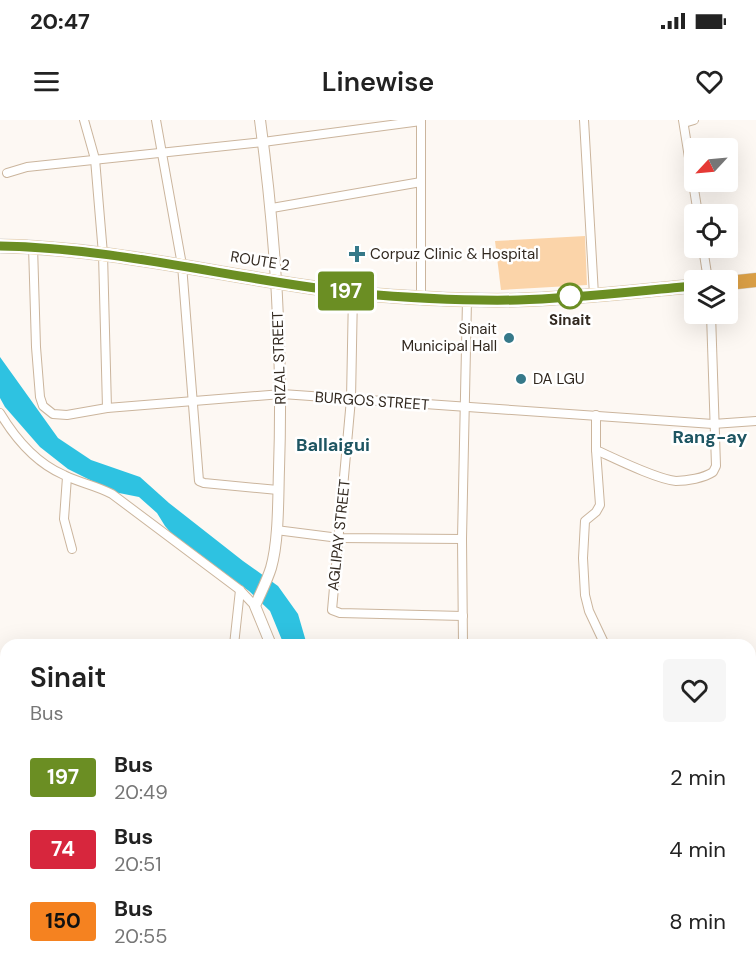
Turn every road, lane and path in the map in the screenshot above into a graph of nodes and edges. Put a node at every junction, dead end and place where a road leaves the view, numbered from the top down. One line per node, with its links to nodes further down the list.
1 (84, 120): 10 (street)
2 (156, 120): 9 (street)
3 (260, 120): 8 (street, RIZAL STREET)
4 (584, 120): 24 (street)
5 (694, 120): 7 (street)
6 (421, 121): 8 (street); 12 (street)
7 (684, 122): 13 (street)
8 (263, 142): 9 (street); 14 (street, RIZAL STREET)
9 (161, 152): 10 (street); 18 (street)
10 (95, 159): 11 (street); 17 (street)
11 (7, 173)
12 (421, 182): 14 (street); 25 (street)
13 (696, 204)
14 (272, 208): 20 (street, RIZAL STREET)
15 (0, 246): 16 (highway, ROUTE 2)
16 (33, 246): 17 (highway, ROUTE 2); 32 (street, BURGOS STREET)
17 (103, 254): 18 (highway, ROUTE 2); 32 (street)
18 (182, 265): 20 (highway, ROUTE 2); 30 (street)
19 (756, 280): 21 (highway)
20 (277, 281): 23 (highway, ROUTE 2); 28 (street, RIZAL STREET)
21 (738, 282)
22 (684, 287): 24 (highway, ROUTE 2)
23 (353, 292): 25 (highway, ROUTE 2); 29 (street, AGLIPAY STREET)
24 (594, 295): 26 (highway, ROUTE 2)
25 (421, 298): 26 (highway, ROUTE 2)
26 (467, 300): 31 (street)
27 (712, 324): 36 (street)
28 (282, 394): 29 (street, BURGOS STREET); 30 (street, BURGOS STREET); 39 (street, RIZAL STREET)
29 (351, 399): 31 (street, BURGOS STREET); 41 (street, AGLIPAY STREET)
30 (194, 401): 32 (street, BURGOS STREET); 39 (street)
31 (465, 407): 34 (street, BURGOS STREET); 42 (street)
32 (107, 408)
33 (0, 413): 38 (street)
34 (596, 415): 36 (street, BURGOS STREET); 37 (street)
35 (756, 421): 36 (street, BURGOS STREET)
36 (713, 424): 37 (street)
37 (596, 450): 50 (street)
38 (67, 477): 43 (street); 44 (street)
39 (278, 490): 40 (street, RIZAL STREET)
40 (276, 530): 41 (street); 45 (street, RIZAL STREET)
41 (339, 538): 42 (street); 46 (street, AGLIPAY STREET)
42 (462, 538): 46 (street)
43 (72, 549)
44 (240, 590): 45 (street); 47 (street)
45 (255, 606): 48 (street)
46 (463, 616): 49 (street)
47 (235, 639)
48 (269, 639)
49 (463, 639)
50 (602, 639)

